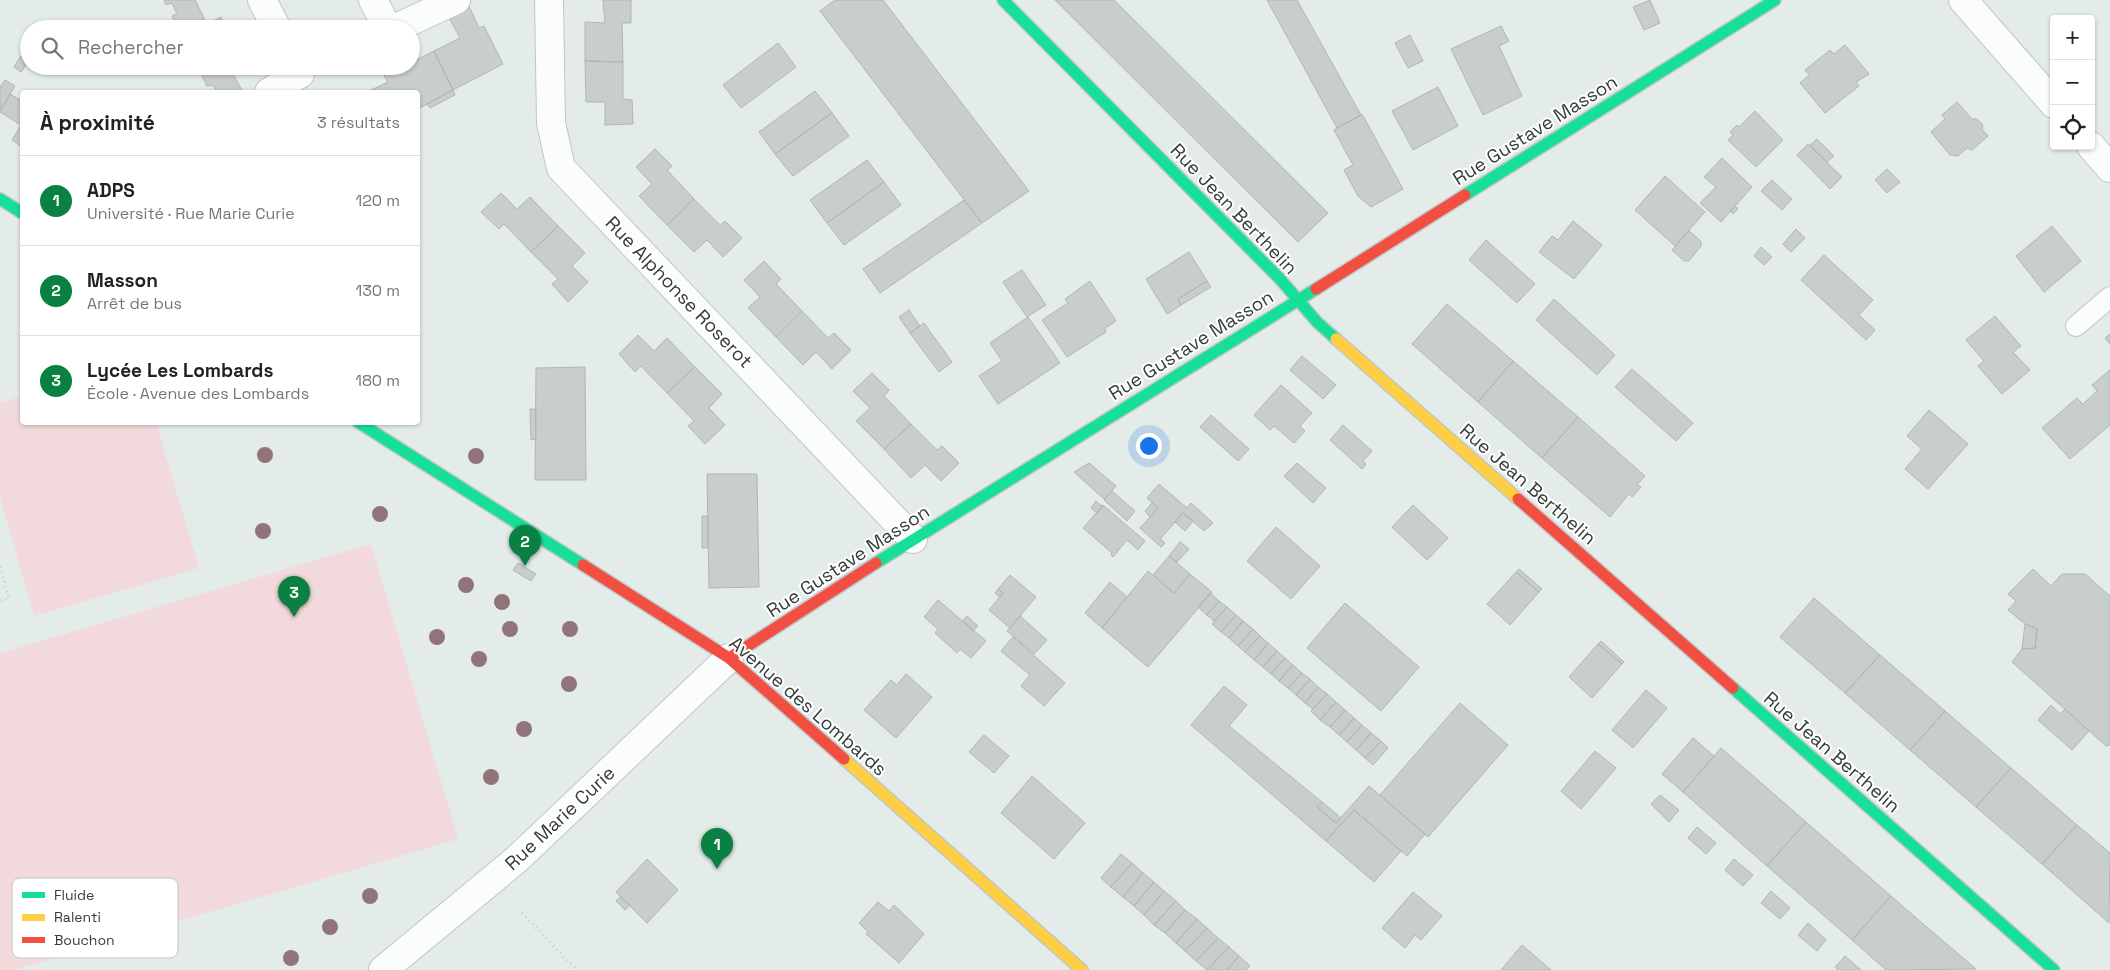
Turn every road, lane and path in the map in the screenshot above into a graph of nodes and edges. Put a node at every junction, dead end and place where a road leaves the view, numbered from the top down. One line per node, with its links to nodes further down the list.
1 (262, 0): 8 (street)
2 (373, 0): 9 (street)
3 (456, 0): 10 (street)
4 (549, 0): 22 (street, Rue Alphonse Roserot)
5 (1003, 0): 19 (street, Rue Jean Berthelin)
6 (1775, 0): 19 (street, Rue Gustave Masson)
7 (1963, 0): 13 (street)
8 (272, 20)
9 (383, 20)
10 (413, 20)
11 (295, 75): 12 (street)
12 (272, 90)
13 (2050, 99)
14 (2094, 150): 15 (street)
15 (2110, 168)
16 (0, 198): 17 (street)
17 (20, 211)
18 (2110, 297): 20 (lane)
19 (1297, 300): 22 (street, Rue Gustave Masson); 30 (street, Rue Jean Berthelin)
20 (2076, 326)
21 (363, 425): 25 (street, Avenue des Lombards)
22 (913, 539): 25 (street, Rue Gustave Masson)
23 (0, 567): 24 (path)
24 (0, 601)
25 (730, 658): 27 (street, Rue Marie Curie); 29 (street, Avenue des Lombards)
26 (522, 913): 28 (path)
27 (384, 970)
28 (577, 970)
29 (1082, 970)
30 (2054, 970)

